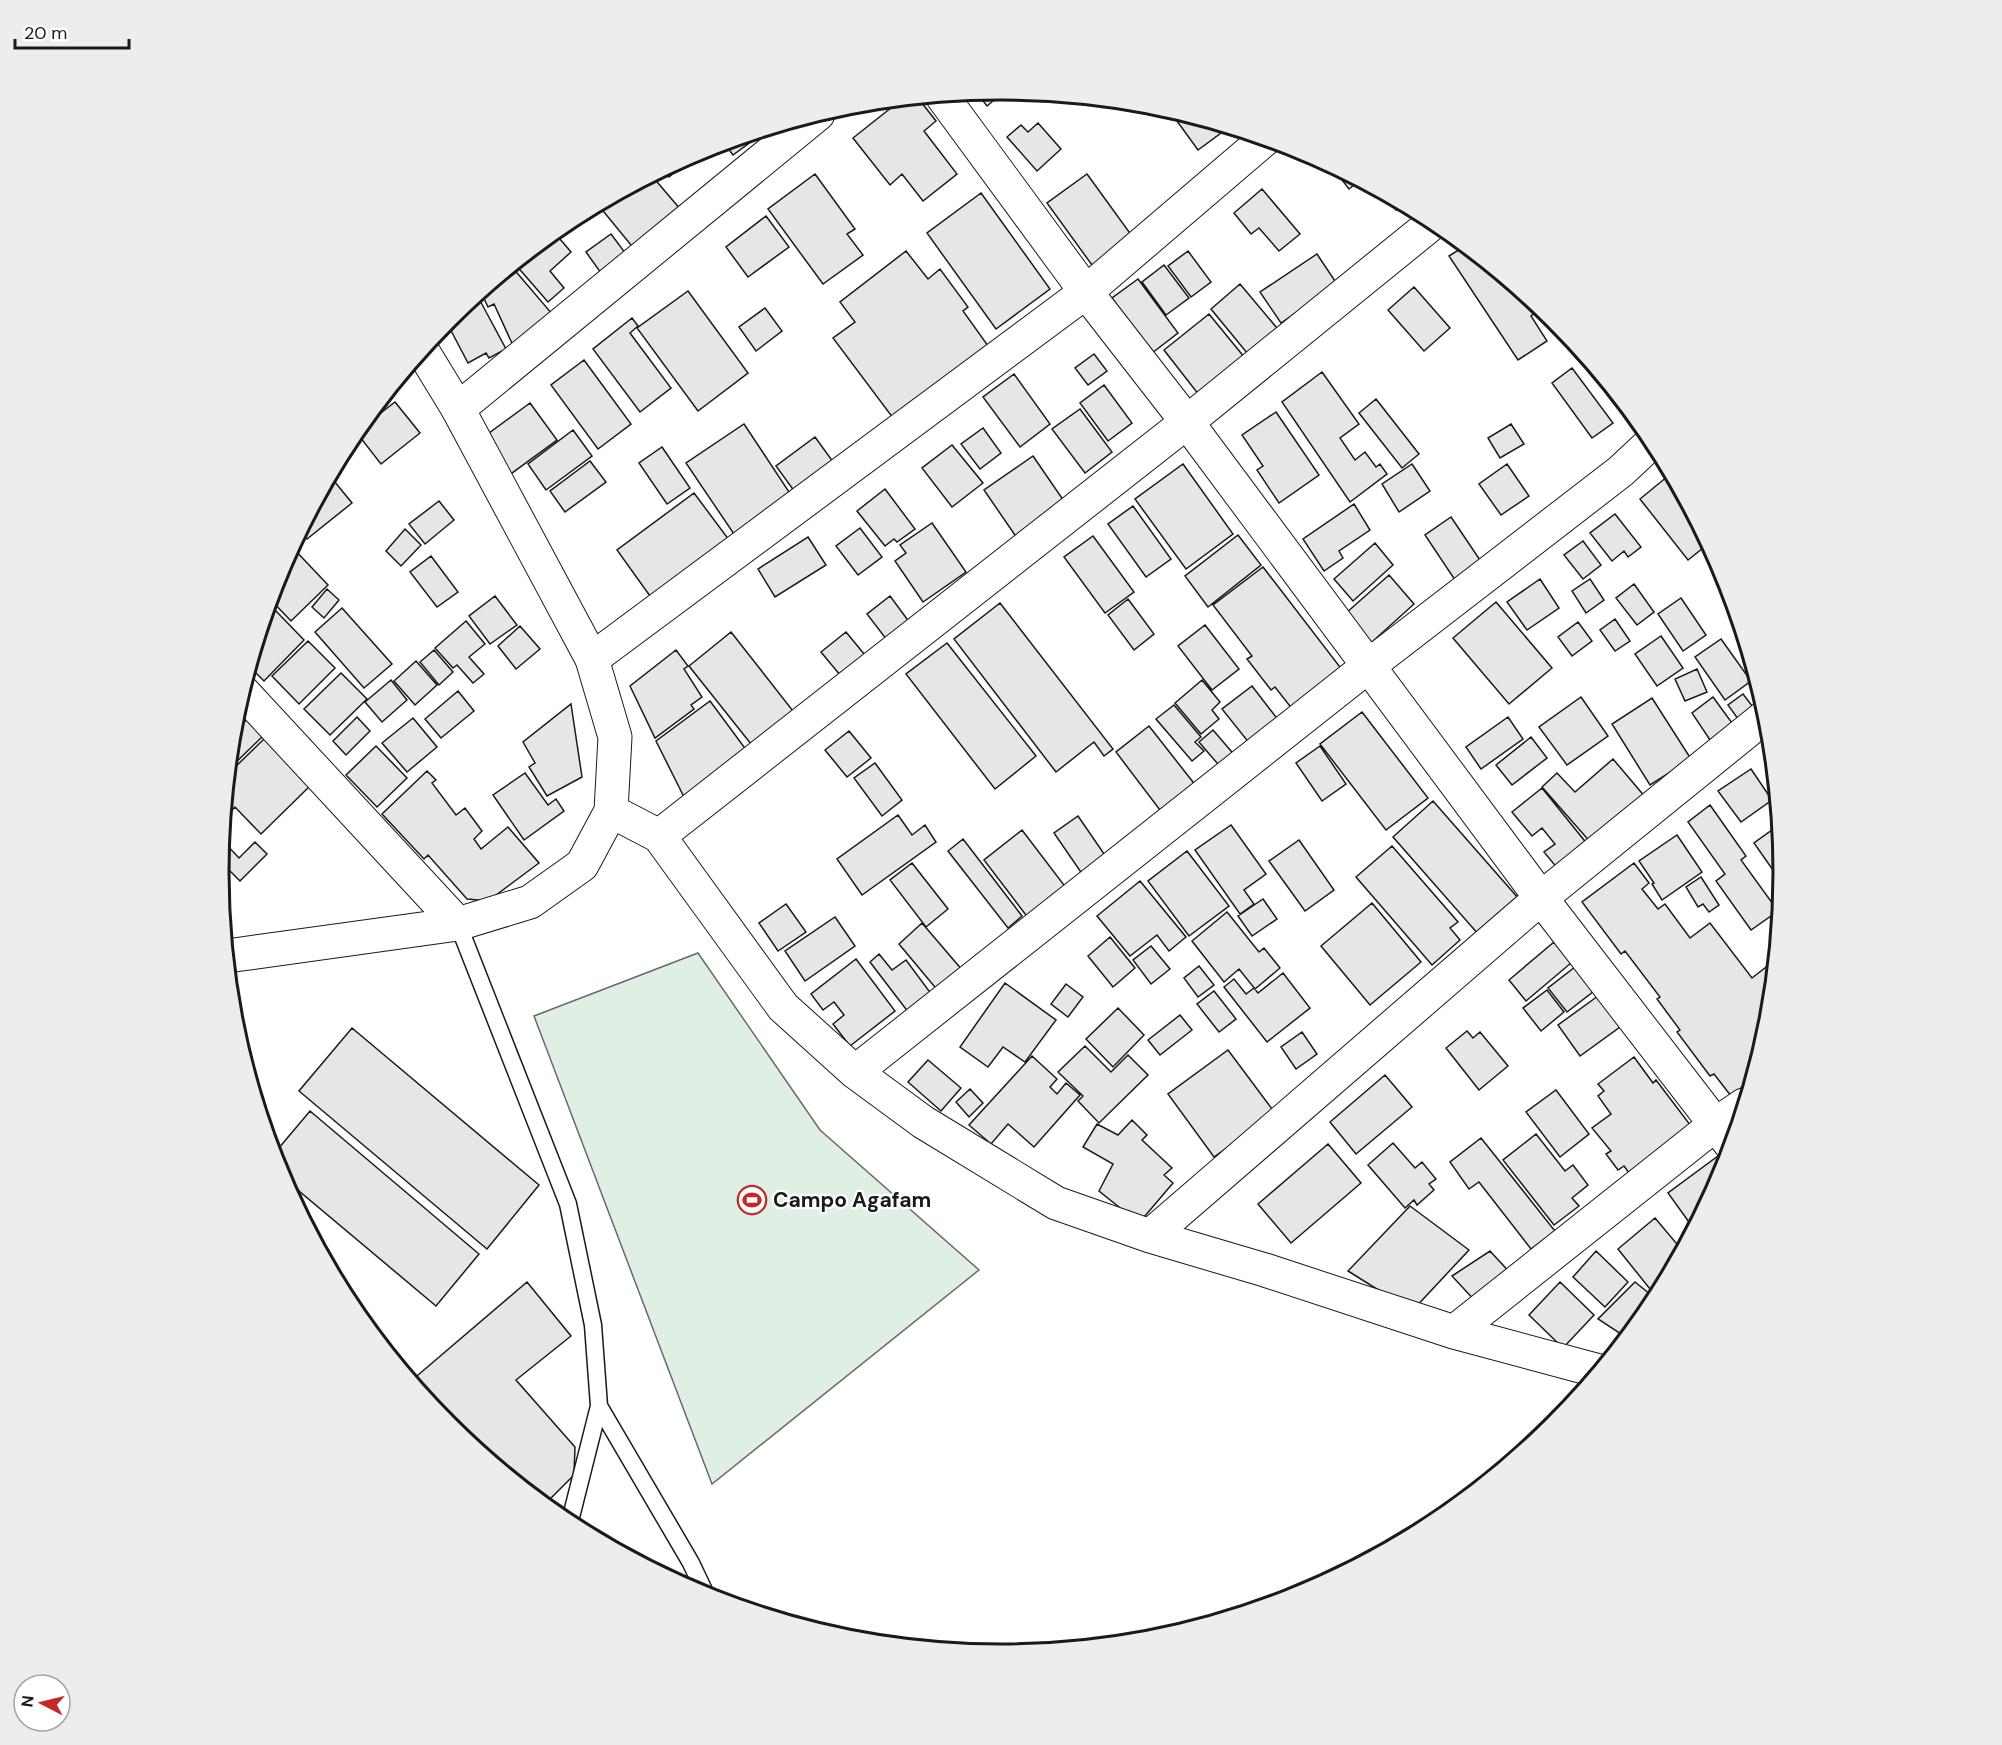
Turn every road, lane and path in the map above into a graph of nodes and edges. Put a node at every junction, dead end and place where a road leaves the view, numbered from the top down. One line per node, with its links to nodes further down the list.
1 (947, 102): 5 (street)
2 (803, 127): 7 (street)
3 (1258, 145): 5 (street)
4 (1426, 228): 8 (street)
5 (1086, 292): 8 (street); 10 (street)
6 (426, 357): 7 (street)
7 (458, 409): 10 (street)
8 (1186, 422): 11 (street); 15 (street)
9 (1646, 448): 11 (street)
10 (592, 659): 14 (street)
11 (1367, 667): 16 (street); 19 (street)
12 (249, 699): 17 (street)
13 (1758, 723): 16 (street)
14 (611, 811): 15 (street); 17 (street)
15 (659, 836): 19 (street)
16 (1541, 898): 20 (street); 21 (street)
17 (458, 924): 18 (street); 24 (lane)
18 (234, 955)
19 (855, 1072): 21 (street)
20 (1724, 1135): 22 (street)
21 (1150, 1236): 22 (street)
22 (1454, 1332): 23 (street)
23 (1591, 1369)
24 (599, 1406): 25 (lane); 26 (lane)
25 (572, 1514)
26 (700, 1583)

